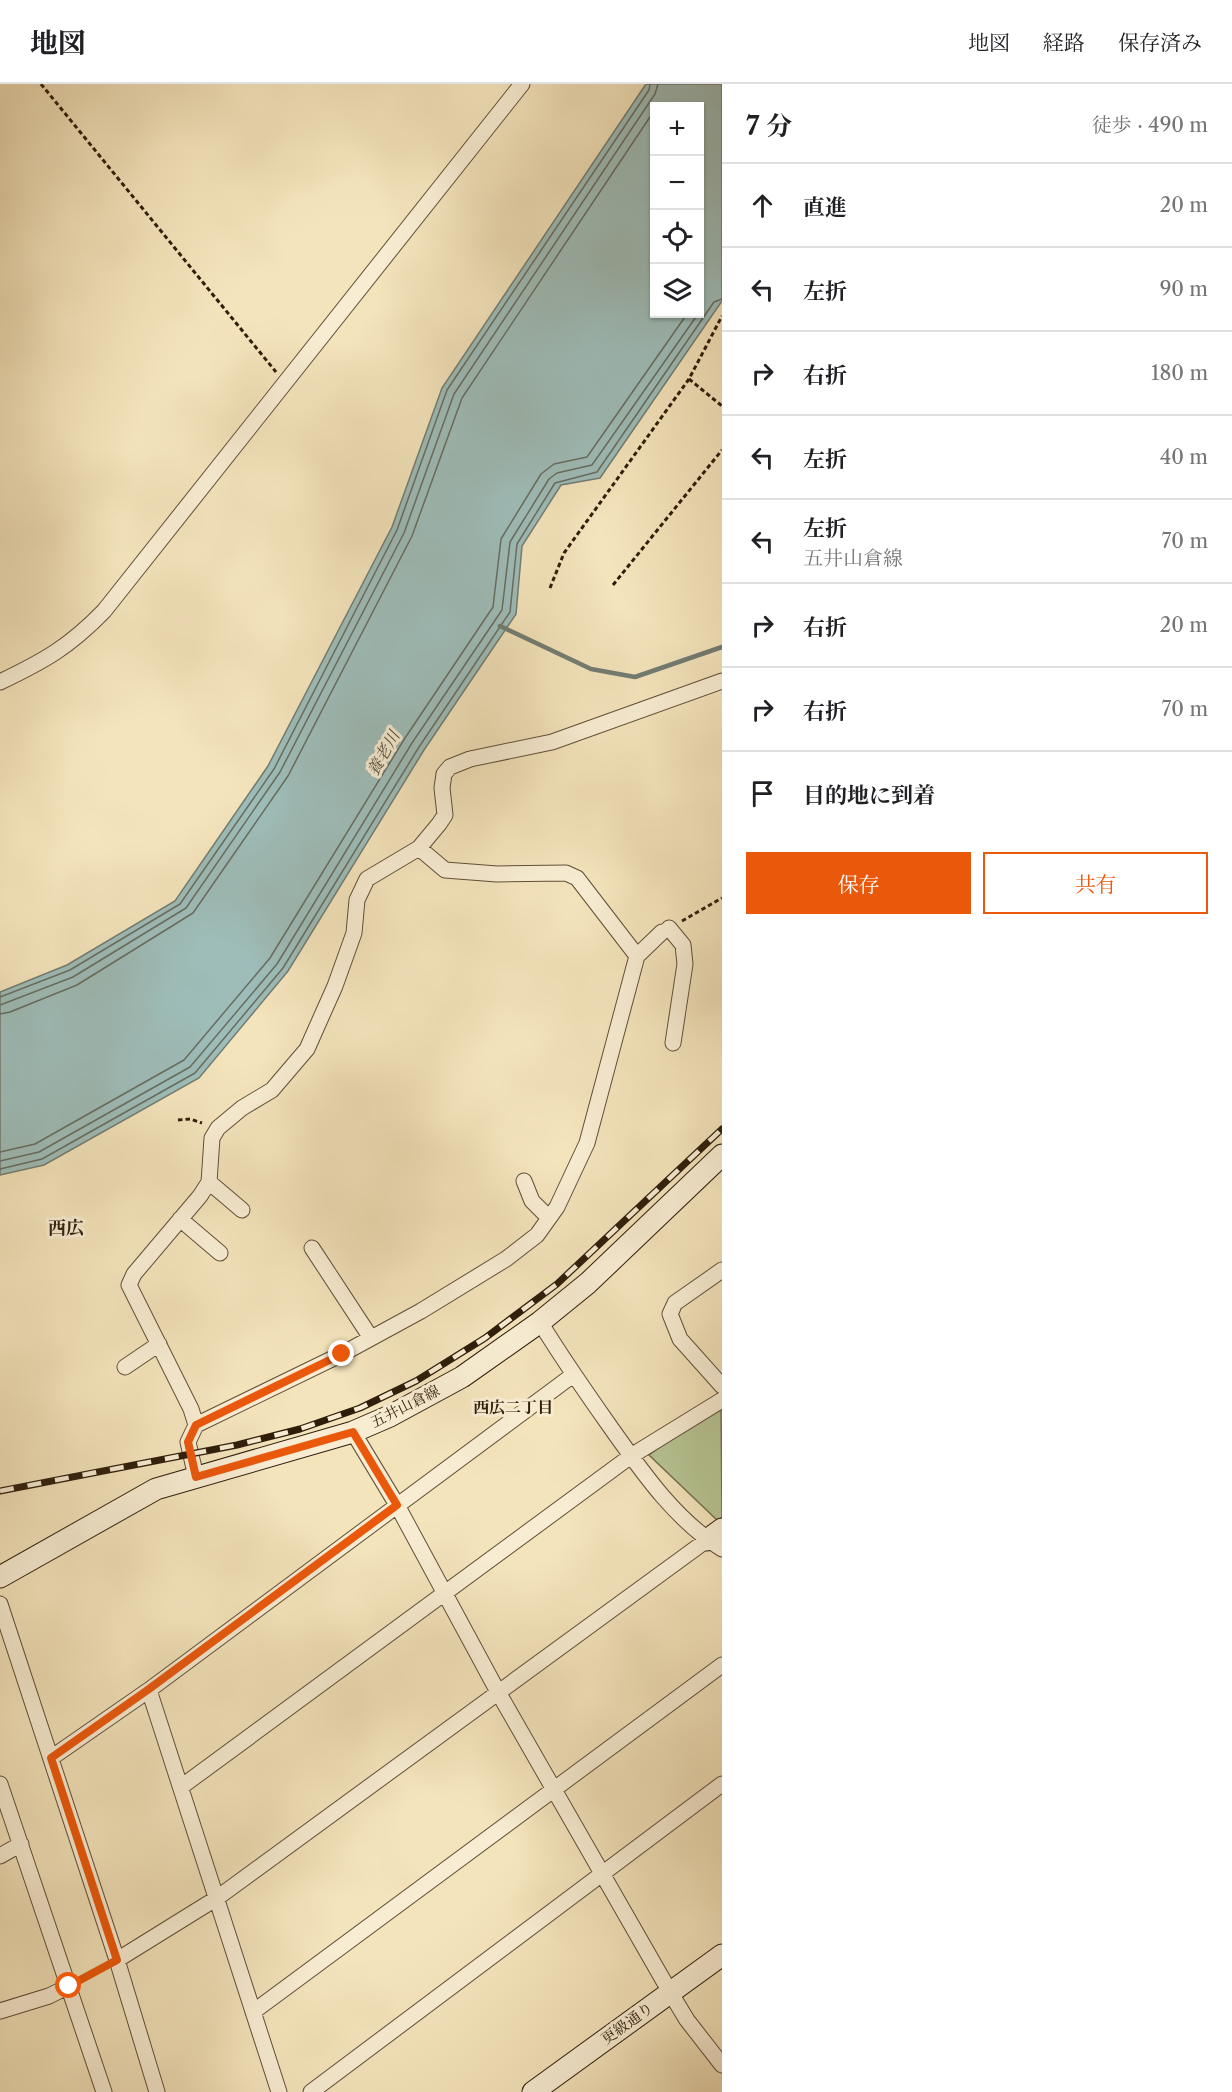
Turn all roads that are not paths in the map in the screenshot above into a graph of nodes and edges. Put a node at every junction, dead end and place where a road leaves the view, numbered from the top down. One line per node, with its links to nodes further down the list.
1 (522, 84): 3 (street)
2 (722, 681): 4 (street)
3 (0, 682)
4 (419, 848): 5 (street); 9 (street)
5 (637, 956): 6 (street); 11 (street)
6 (673, 1043)
7 (722, 1155): 16 (main road, 五井山倉線)
8 (524, 1181): 11 (street)
9 (209, 1182): 10 (street); 12 (street)
10 (242, 1210)
11 (549, 1218): 17 (street)
12 (180, 1219): 14 (street); 18 (street)
13 (312, 1248): 17 (street)
14 (220, 1253)
15 (722, 1270): 21 (street)
16 (540, 1322): 20 (street); 24 (main road, 五井山倉線)
17 (371, 1338): 23 (street)
18 (159, 1344): 19 (street); 23 (street)
19 (125, 1367)
20 (573, 1375): 25 (street); 27 (street)
21 (722, 1386)
22 (722, 1400): 25 (street)
23 (196, 1425): 26 (street)
24 (353, 1432): 26 (main road, 五井山倉線); 27 (street)
25 (632, 1456): 28 (street); 30 (street)
26 (196, 1477): 29 (main road, 五井山倉線)
27 (397, 1505): 30 (street); 33 (street)
28 (717, 1539): 34 (street)
29 (0, 1577)
30 (445, 1595): 34 (street); 38 (street)
31 (0, 1605): 35 (street)
32 (722, 1665): 39 (street)
33 (149, 1689): 35 (street); 38 (street)
34 (498, 1692): 39 (street); 43 (street)
35 (51, 1758): 45 (street)
36 (0, 1784): 40 (street)
37 (722, 1784): 42 (street)
38 (181, 1787): 43 (street)
39 (554, 1790): 42 (street); 49 (street)
40 (21, 1844): 41 (street); 46 (street)
41 (0, 1856)
42 (603, 1874): 47 (street); 54 (street)
43 (216, 1898): 45 (street); 49 (street)
44 (722, 1955): 47 (main road, 更級通り)
45 (117, 1960): 52 (street)
46 (69, 1986): 48 (street); 51 (street)
47 (670, 1992): 50 (street); 55 (main road, 更級通り)
48 (0, 2011)
49 (253, 2012): 53 (street)
50 (722, 2065)
51 (104, 2092)
52 (157, 2092)
53 (279, 2092)
54 (311, 2092)
55 (533, 2092)

